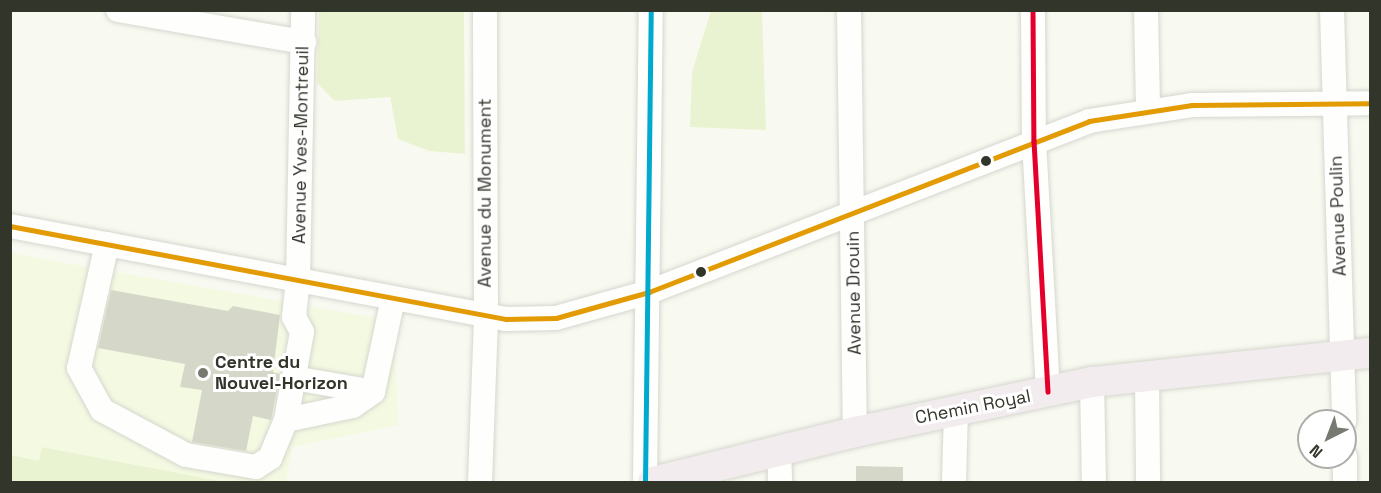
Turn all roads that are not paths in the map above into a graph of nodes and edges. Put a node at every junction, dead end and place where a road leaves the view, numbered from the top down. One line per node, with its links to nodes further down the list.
1 (118, 10): 9 (street)
2 (303, 10): 9 (street, Avenue Yves-Montreuil)
3 (485, 10): 20 (street, Avenue du Monument)
4 (651, 10): 18 (street)
5 (849, 10): 14 (street, Avenue Drouin)
6 (1033, 10): 13 (street)
7 (1146, 10): 12 (street)
8 (1332, 10): 10 (street, Avenue Poulin)
9 (304, 42): 17 (street, Avenue Yves-Montreuil)
10 (1334, 103): 11 (street); 12 (street); 21 (street, Avenue Poulin)
11 (1371, 103)
12 (1148, 109): 13 (street)
13 (1034, 141): 14 (street); 26 (street)
14 (853, 212): 18 (street); 30 (street, Avenue Drouin)
15 (10, 226): 16 (street)
16 (107, 244): 17 (street); 29 (street, Avenue Yves-Montreuil)
17 (298, 279): 19 (street); 22 (street, Avenue Yves-Montreuil)
18 (649, 292): 20 (street); 33 (street)
19 (393, 299): 20 (street); 25 (street)
20 (486, 316): 32 (street, Avenue du Monument)
21 (1357, 354): 23 (main road, Chemin Royal); 28 (street, Avenue Poulin)
22 (294, 378): 25 (street); 29 (street, Avenue Yves-Montreuil)
23 (1146, 378): 24 (main road, Chemin Royal); 38 (street)
24 (1092, 382): 26 (main road, Chemin Royal); 37 (street)
25 (373, 392): 29 (street)
26 (1048, 392): 27 (main road, Chemin Royal)
27 (956, 409): 30 (main road, Chemin Royal); 36 (street)
28 (1346, 409)
29 (286, 420)
30 (855, 432): 31 (main road, Chemin Royal)
31 (780, 449): 34 (main road, Chemin Royal); 35 (street)
32 (480, 483)
33 (645, 483)
34 (653, 483)
35 (780, 483)
36 (954, 483)
37 (1094, 483)
38 (1148, 483)

